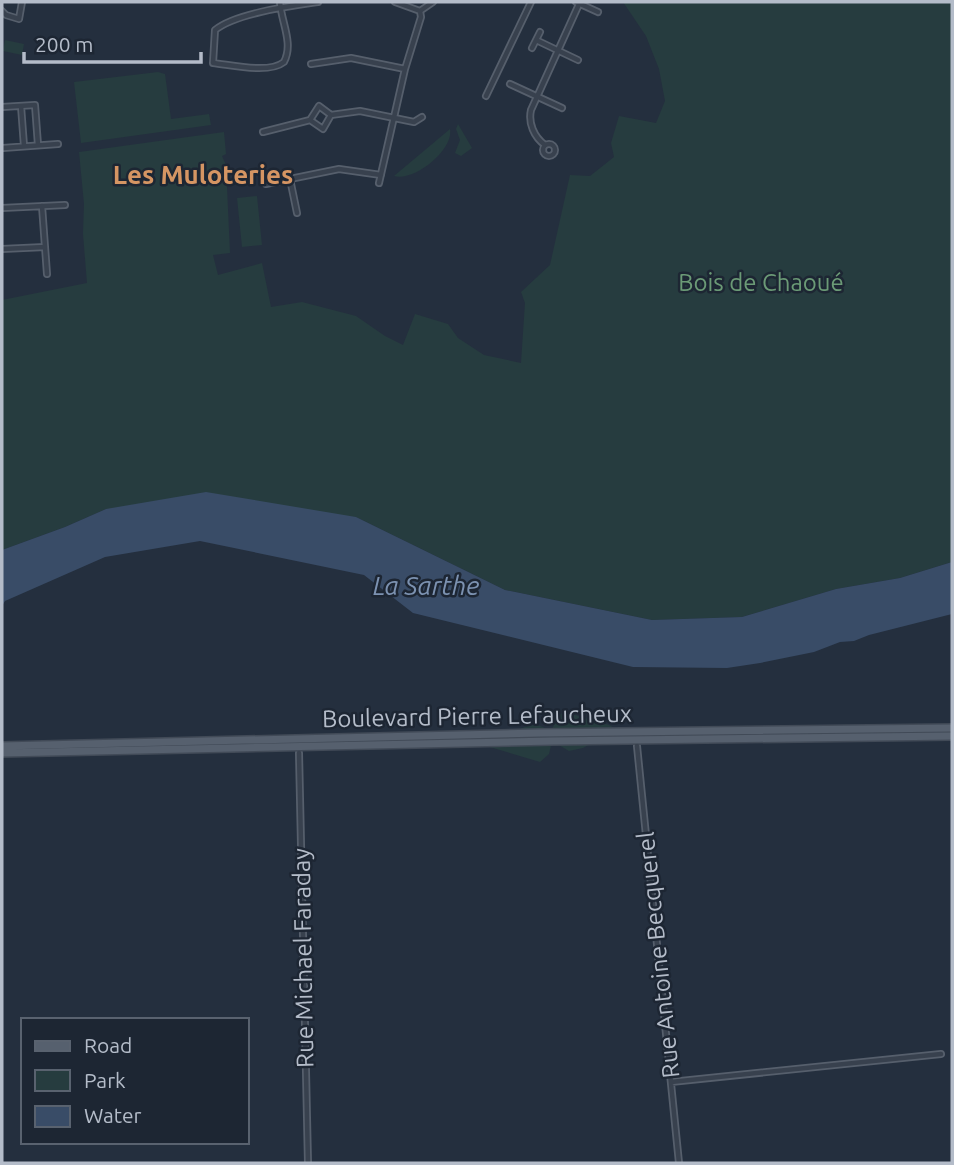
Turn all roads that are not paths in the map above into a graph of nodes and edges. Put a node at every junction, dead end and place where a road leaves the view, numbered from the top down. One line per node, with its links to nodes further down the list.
1 (22, 2): 8 (street)
2 (318, 2): 7 (street)
3 (395, 2): 9 (street)
4 (433, 2): 9 (street)
5 (531, 2): 19 (street)
6 (579, 2): 10 (street); 14 (street)
7 (280, 4): 7 (street)
8 (2, 11)
9 (420, 11): 17 (street)
10 (598, 12)
11 (540, 32): 12 (street)
12 (536, 40): 13 (street); 14 (street)
13 (532, 48)
14 (558, 50): 15 (street); 20 (street)
15 (578, 60)
16 (312, 64): 17 (street)
17 (405, 69): 26 (street)
18 (510, 84): 20 (street)
19 (485, 96)
20 (537, 97): 23 (street); 31 (street)
21 (21, 106): 22 (street); 30 (street); 32 (street)
22 (2, 107)
23 (562, 108)
24 (331, 115): 26 (street); 27 (street); 27 (street)
25 (422, 117): 26 (street)
26 (394, 118): 34 (street)
27 (310, 120): 28 (street)
28 (263, 132)
29 (58, 144): 30 (street)
30 (38, 145): 32 (street)
31 (545, 145)
32 (24, 146): 33 (street)
33 (3, 148)
34 (381, 176): 35 (street); 36 (street)
35 (290, 179): 37 (street); 41 (street)
36 (379, 183)
37 (266, 184)
38 (65, 205): 39 (street)
39 (42, 206): 40 (street); 42 (street)
40 (2, 208)
41 (297, 213)
42 (45, 247): 43 (street); 44 (street)
43 (2, 249)
44 (47, 274)
45 (952, 728): 47 (main road, Boulevard Pierre Lefaucheux)
46 (952, 736): 47 (main road, Boulevard Pierre Lefaucheux)
47 (552, 737): 48 (main road, Boulevard Pierre Lefaucheux); 50 (main road, Boulevard Pierre Lefaucheux)
48 (2, 746)
49 (637, 746): 53 (street, Rue Antoine Becquerel)
50 (2, 753)
51 (299, 753): 54 (street, Rue Michael Faraday)
52 (941, 1054): 53 (street)
53 (671, 1082): 55 (street, Rue Antoine Becquerel)
54 (308, 1163)
55 (679, 1163)

